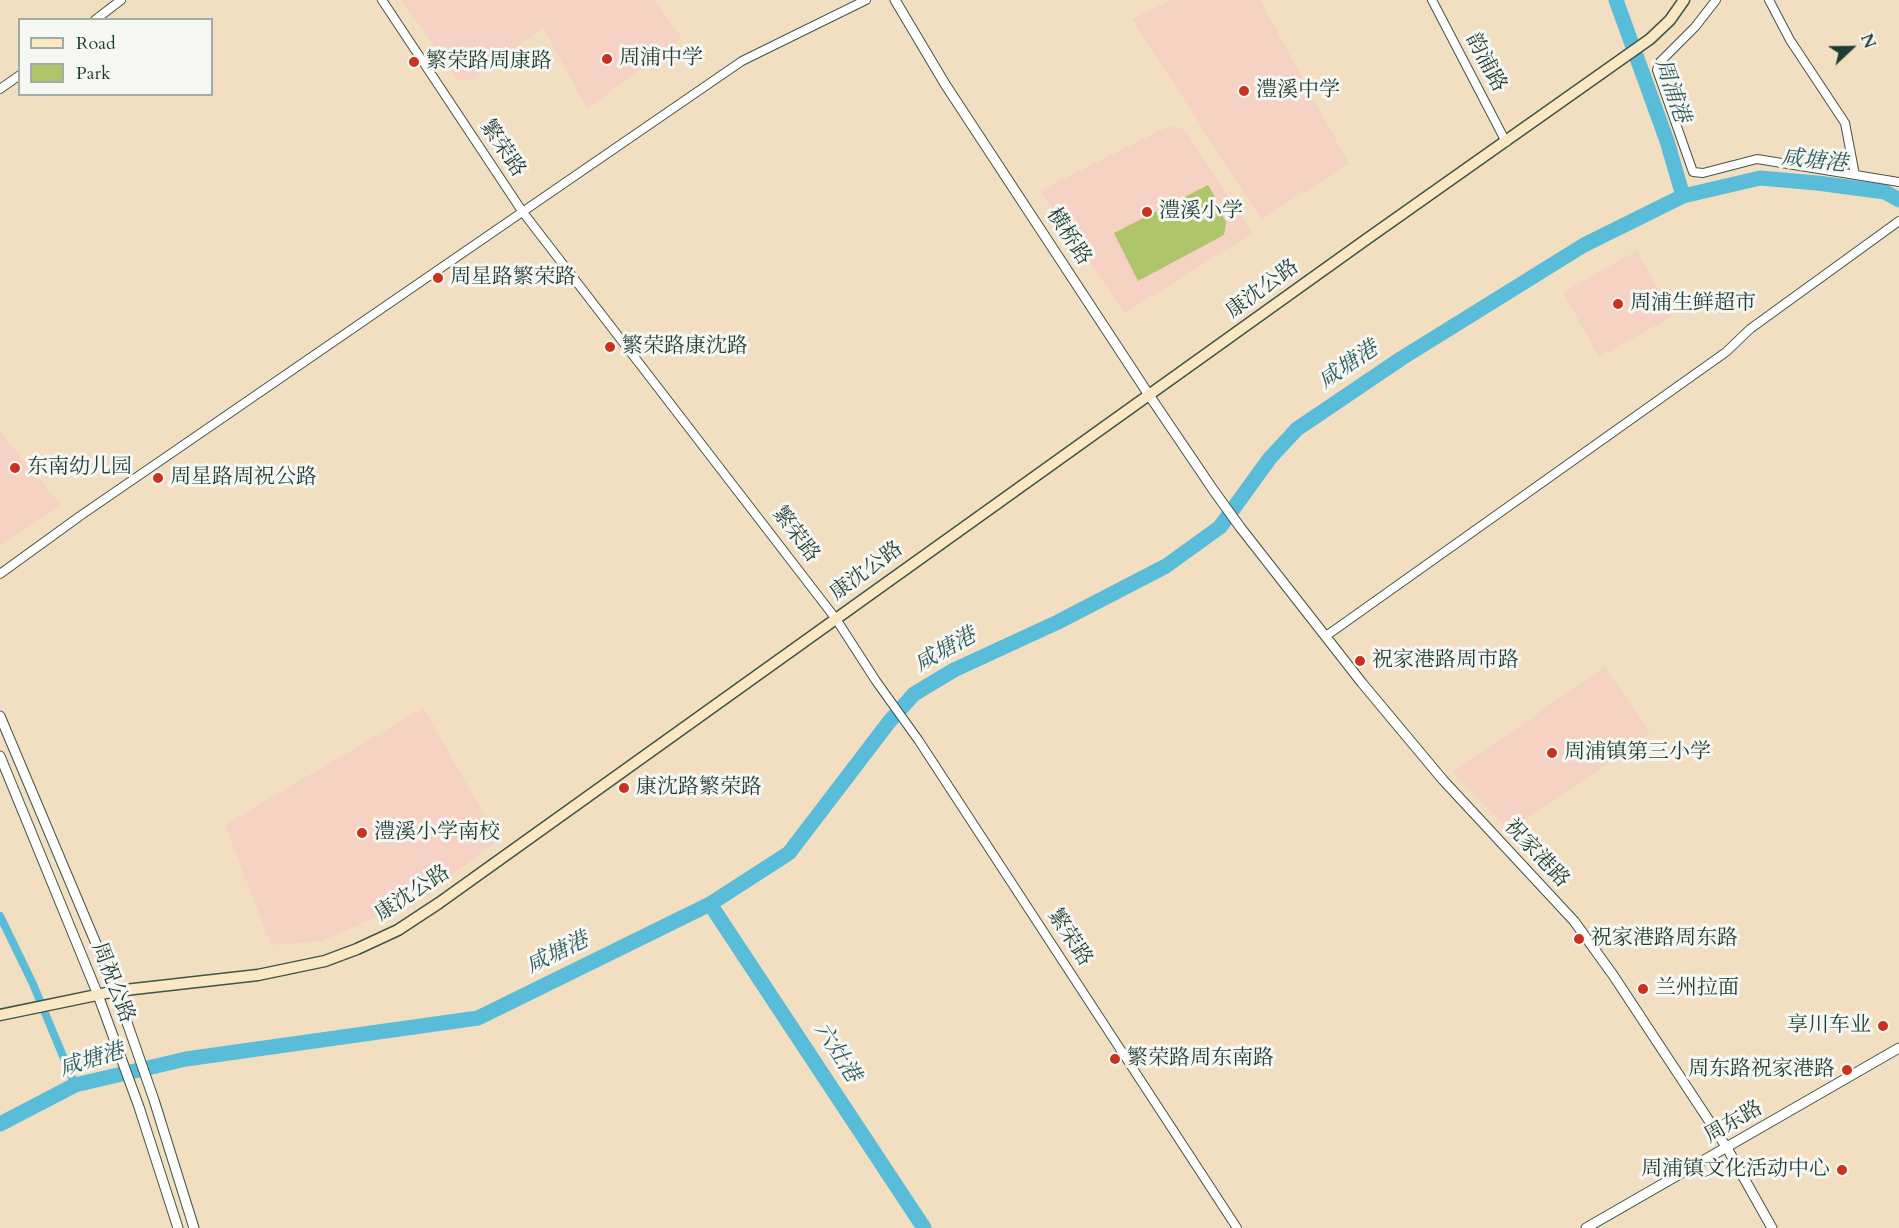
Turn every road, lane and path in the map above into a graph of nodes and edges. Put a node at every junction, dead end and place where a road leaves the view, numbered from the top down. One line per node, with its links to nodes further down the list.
1 (121, 0): 9 (street)
2 (382, 0): 15 (street, 繁荣路)
3 (866, 0): 15 (street)
4 (895, 0): 17 (street, 横桥路)
5 (1432, 0): 12 (street, 韵浦路)
6 (1684, 0): 12 (main road, 康沈公路)
7 (1716, 0): 13 (street)
8 (1769, 0): 13 (street)
9 (98, 18)
10 (18, 76): 11 (street)
11 (0, 89)
12 (1506, 142): 17 (main road, 康沈公路)
13 (1855, 175): 14 (street)
14 (1899, 182)
15 (522, 211): 19 (street); 20 (street, 繁荣路)
16 (1899, 221): 21 (street)
17 (1149, 395): 18 (street, 横桥路); 20 (main road, 康沈公路)
18 (1240, 527): 21 (street, 祝家港路)
19 (0, 574)
20 (836, 619): 24 (main road, 康沈公路); 31 (street, 繁荣路)
21 (1326, 636): 28 (street, 祝家港路)
22 (0, 716): 24 (street, 周祝公路)
23 (0, 756): 25 (street, 周祝公路)
24 (116, 992): 25 (main road, 康沈公路); 30 (street, 周祝公路)
25 (98, 995): 26 (main road, 康沈公路); 29 (street, 周祝公路)
26 (0, 1015)
27 (1899, 1048): 28 (street, 周东路)
28 (1727, 1148): 32 (street, 周东路); 33 (street, 祝家港路)
29 (178, 1228)
30 (194, 1228)
31 (1237, 1228)
32 (1586, 1228)
33 (1772, 1228)

